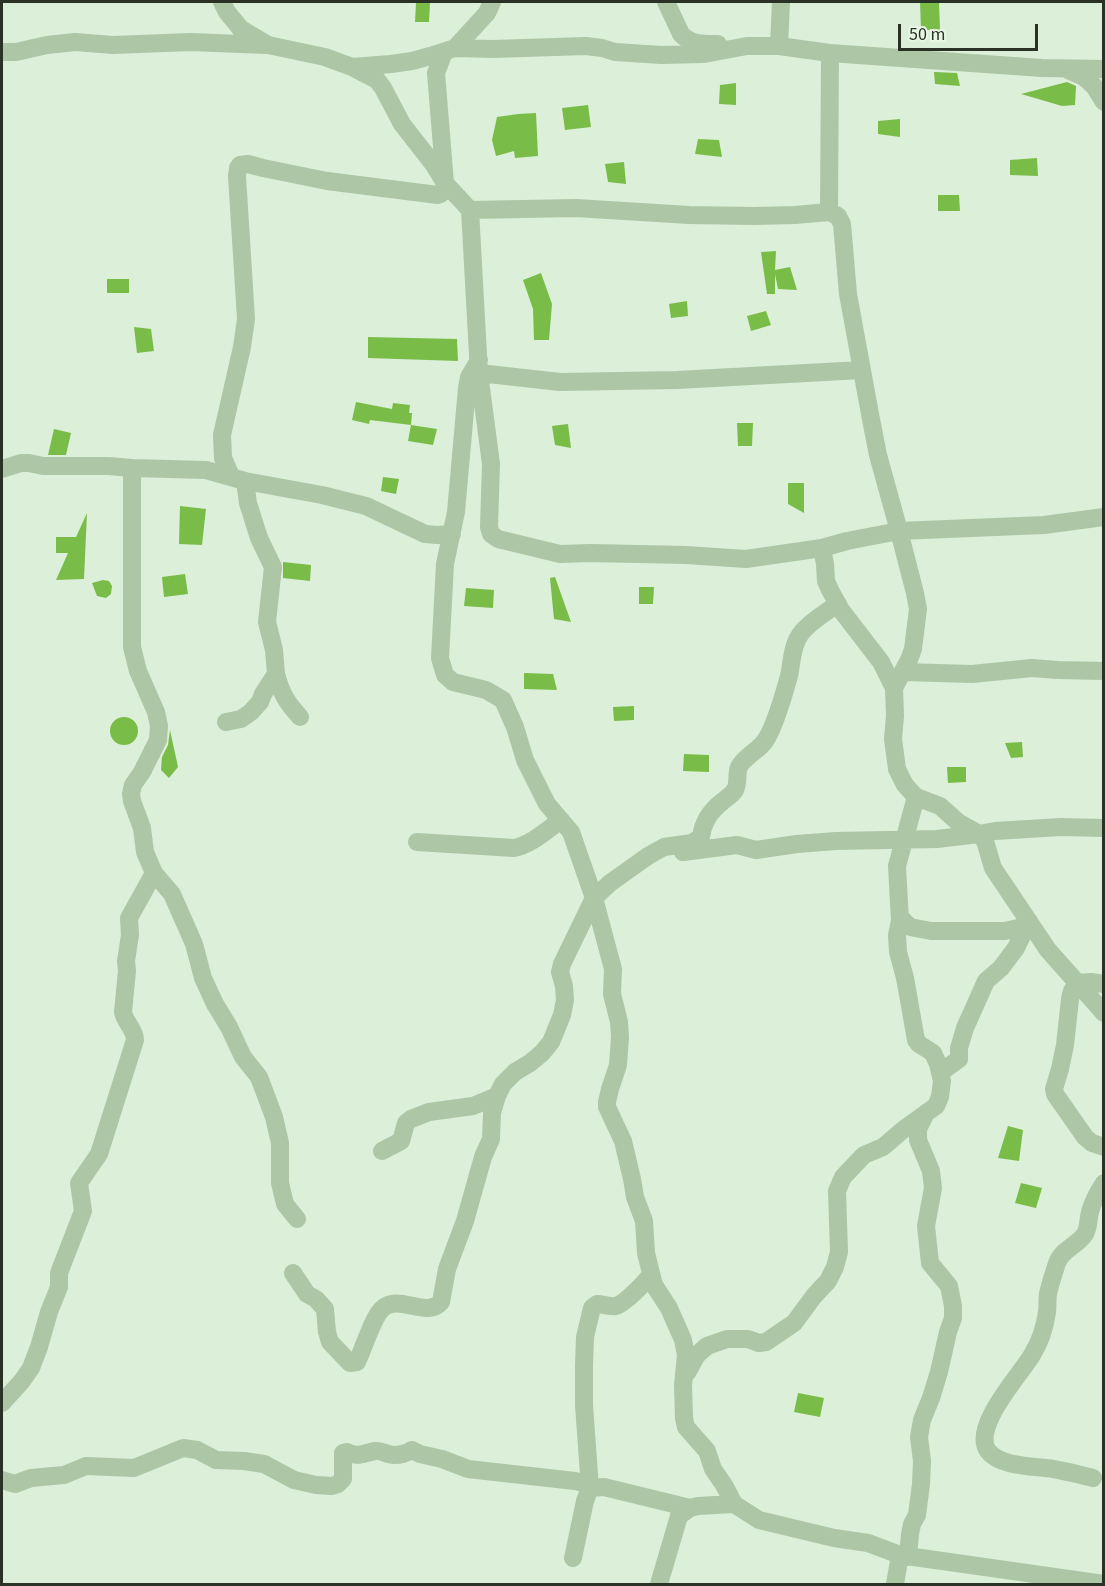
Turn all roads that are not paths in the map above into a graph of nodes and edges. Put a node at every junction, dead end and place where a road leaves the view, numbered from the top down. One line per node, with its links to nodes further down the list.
1 (222, 2): 5 (street)
2 (492, 2): 8 (street)
3 (666, 2): 6 (street)
4 (781, 2): 7 (street)
5 (268, 45): 9 (street); 11 (street)
6 (747, 46): 7 (street); 8 (street)
7 (779, 46): 10 (street)
8 (449, 50): 11 (street); 15 (street)
9 (2, 52)
10 (830, 53): 12 (street); 17 (street)
11 (352, 67): 15 (street)
12 (1065, 68): 13 (street); 14 (street)
13 (1104, 69)
14 (1104, 105)
15 (445, 183): 16 (street); 22 (street)
16 (470, 210): 17 (street); 18 (street)
17 (829, 212): 19 (street)
18 (479, 367): 19 (street); 25 (street); 26 (street)
19 (862, 370): 24 (street)
20 (132, 468): 21 (street); 22 (street); 41 (street)
21 (2, 469)
22 (229, 472): 25 (street); 30 (street)
23 (1104, 518): 24 (street)
24 (899, 531): 26 (street); 29 (street)
25 (452, 534): 35 (street)
26 (822, 549): 27 (street)
27 (838, 604): 31 (street); 40 (street)
28 (1104, 670): 29 (street)
29 (903, 672): 31 (street)
30 (276, 674): 32 (street); 33 (street)
31 (894, 688): 34 (street)
32 (300, 717)
33 (226, 722)
34 (916, 797): 37 (street); 38 (street)
35 (561, 820): 39 (street); 42 (street)
36 (1104, 828): 37 (street)
37 (979, 834): 38 (street); 44 (street)
38 (904, 841): 40 (street); 43 (street)
39 (417, 842)
40 (646, 858): 42 (street)
41 (154, 873): 54 (street); 58 (street)
42 (594, 898): 49 (street); 56 (street)
43 (900, 917): 44 (street); 48 (street)
44 (1028, 924): 45 (street); 48 (street)
45 (1078, 983): 46 (street); 47 (street); 51 (street)
46 (1104, 984)
47 (1104, 1013)
48 (940, 1073): 50 (street)
49 (497, 1096): 52 (street); 55 (street)
50 (926, 1113): 57 (street); 64 (street)
51 (1104, 1147)
52 (382, 1151)
53 (1104, 1183): 59 (street)
54 (297, 1219)
55 (293, 1273)
56 (651, 1274): 57 (street); 61 (street)
57 (684, 1378): 62 (street)
58 (2, 1403)
59 (1093, 1478)
60 (2, 1480): 61 (street)
61 (590, 1488): 63 (street); 65 (street)
62 (734, 1504): 63 (street); 64 (street)
63 (690, 1508): 66 (street)
64 (904, 1556): 67 (street); 68 (street)
65 (573, 1558)
66 (659, 1584)
67 (895, 1584)
68 (1104, 1584)

